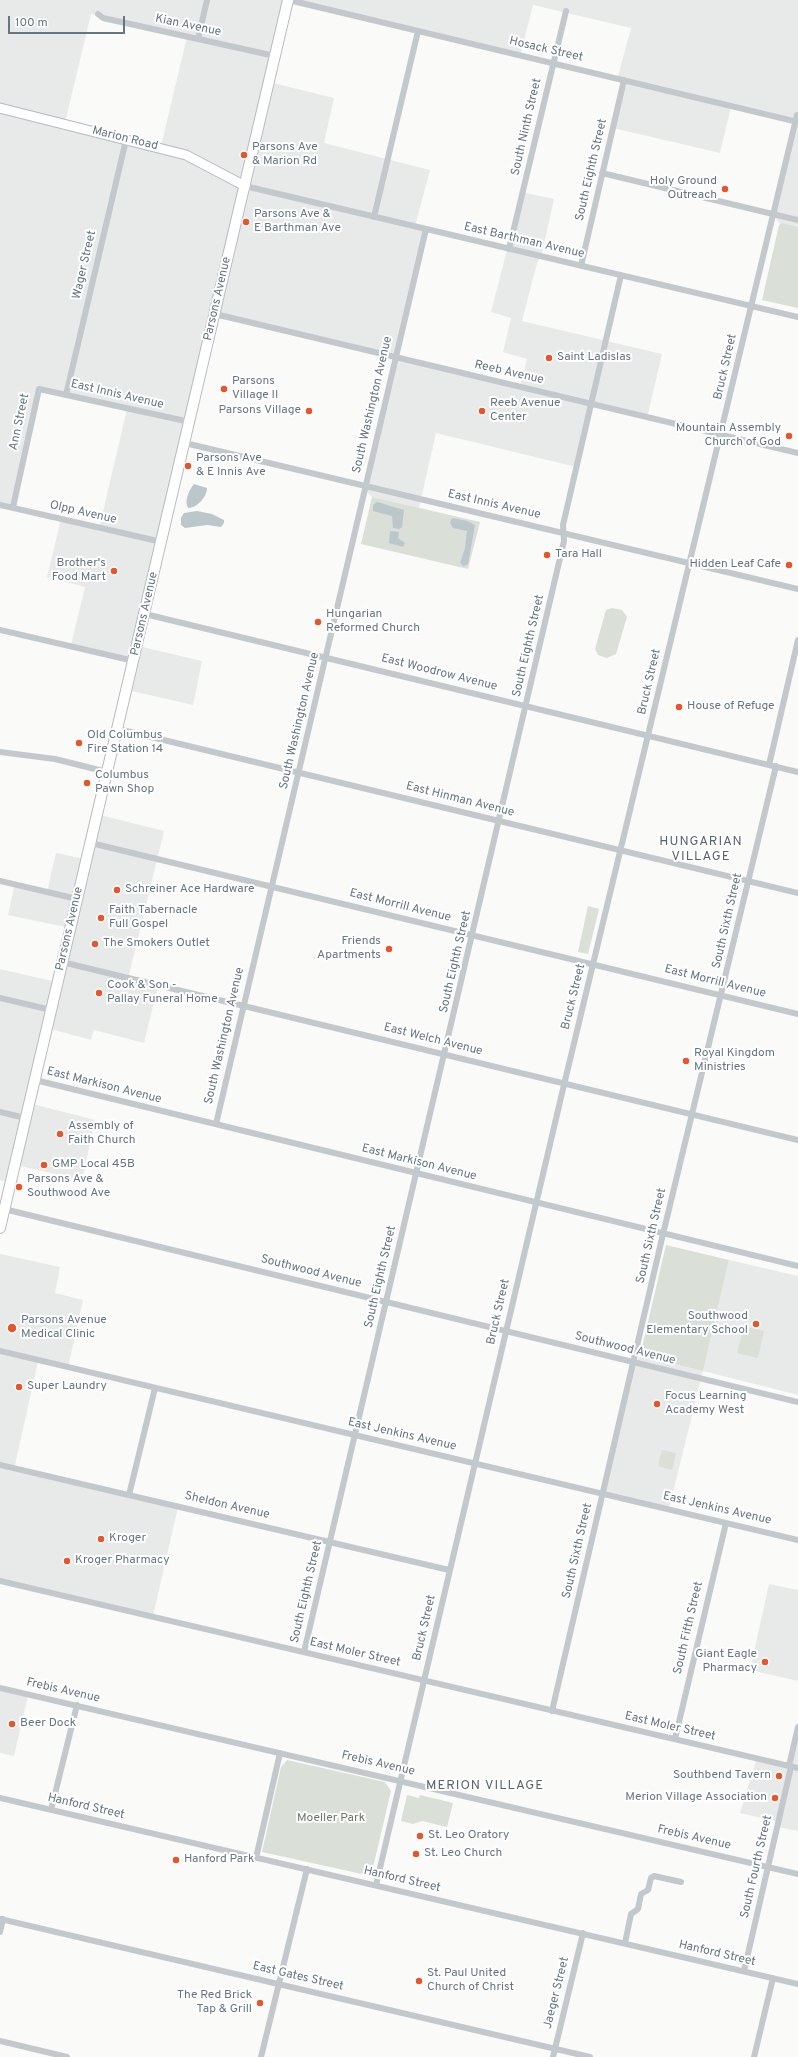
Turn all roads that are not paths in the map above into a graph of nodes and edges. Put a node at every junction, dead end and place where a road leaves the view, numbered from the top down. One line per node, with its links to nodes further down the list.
1 (207, 0): 6 (street)
2 (289, 0): 5 (street, Hosack Street); 7 (main road, Parsons Avenue)
3 (566, 11): 8 (street, South Ninth Street)
4 (98, 14): 6 (street, Kian Avenue)
5 (418, 31): 8 (street, Hosack Street); 16 (street)
6 (198, 39): 7 (street, Kian Avenue)
7 (275, 56): 14 (main road, Parsons Avenue)
8 (553, 63): 9 (street, Hosack Street); 19 (street, South Ninth Street)
9 (624, 80): 11 (street, Hosack Street); 13 (street, South Eighth Street)
10 (0, 108): 12 (street, Marion Road)
11 (797, 119): 15 (street, Bruck Street)
12 (126, 140): 14 (street, Marion Road); 27 (street, Wager Street)
13 (602, 173): 15 (street); 20 (street, South Eighth Street)
14 (245, 186): 16 (street, East Barthman Avenue); 23 (main road, Parsons Avenue)
15 (774, 214): 17 (street); 22 (street, Bruck Street)
16 (374, 217): 18 (street, East Barthman Avenue)
17 (798, 220)
18 (426, 229): 19 (street, East Barthman Avenue); 25 (street, South Washington Avenue)
19 (509, 249): 20 (street, East Barthman Avenue)
20 (581, 266): 21 (street, East Barthman Avenue)
21 (621, 275): 22 (street, East Barthman Avenue); 28 (street, South Eighth Street)
22 (752, 306): 24 (street, East Barthman Avenue); 30 (street, Bruck Street)
23 (215, 314): 25 (street, Reeb Avenue); 29 (main road, Parsons Avenue)
24 (798, 318)
25 (396, 357): 28 (street, Reeb Avenue); 33 (street, South Washington Avenue)
26 (39, 389): 27 (street, East Innis Avenue); 35 (street, Ann Street)
27 (66, 395): 29 (street, East Innis Avenue)
28 (592, 404): 30 (street, Reeb Avenue); 36 (street, South Eighth Street)
29 (190, 422): 31 (main road, Parsons Avenue)
30 (721, 434): 32 (street, Reeb Avenue); 38 (street, Bruck Street)
31 (185, 444): 33 (street, East Innis Avenue); 37 (main road, Parsons Avenue)
32 (798, 453)
33 (366, 486): 36 (street, East Innis Avenue); 43 (street, South Washington Avenue)
34 (0, 504): 35 (street, Olpp Avenue)
35 (13, 508): 37 (street, Olpp Avenue)
36 (564, 533): 38 (street, East Innis Avenue); 45 (street, South Eighth Street)
37 (162, 542): 40 (main road, Parsons Avenue)
38 (690, 563): 39 (street, East Innis Avenue); 47 (street, Bruck Street)
39 (798, 587)
40 (145, 614): 43 (street, East Woodrow Avenue); 44 (main road, Parsons Avenue)
41 (0, 630): 44 (street)
42 (798, 640): 49 (street)
43 (326, 657): 45 (street, East Woodrow Avenue); 52 (street, South Washington Avenue)
44 (134, 661): 46 (main road, Parsons Avenue)
45 (526, 705): 47 (street, East Woodrow Avenue); 54 (street, South Eighth Street)
46 (118, 729): 51 (main road, Parsons Avenue); 52 (street, East Hinman Avenue)
47 (649, 735): 49 (street, East Woodrow Avenue); 56 (street, Bruck Street)
48 (0, 752): 51 (street)
49 (769, 764): 50 (street, East Woodrow Avenue)
50 (776, 766): 53 (street, East Woodrow Avenue); 58 (street, South Sixth Street)
51 (107, 772): 55 (main road, Parsons Avenue)
52 (299, 772): 54 (street, East Hinman Avenue); 59 (street, South Washington Avenue)
53 (798, 772)
54 (500, 821): 56 (street, East Hinman Avenue); 62 (street, South Eighth Street)
55 (90, 843): 59 (street, East Morrill Avenue); 61 (main road, Parsons Avenue)
56 (621, 850): 58 (street, East Hinman Avenue); 64 (street, Bruck Street)
57 (0, 881): 61 (street)
58 (748, 881): 60 (street, East Hinman Avenue); 65 (street, South Sixth Street)
59 (272, 887): 62 (street, East Morrill Avenue); 67 (street, South Washington Avenue)
60 (798, 893)
61 (77, 900): 63 (main road, Parsons Avenue)
62 (473, 935): 64 (street, East Morrill Avenue); 70 (street, South Eighth Street)
63 (62, 962): 67 (street, East Welch Avenue); 68 (main road, Parsons Avenue)
64 (594, 964): 65 (street, East Morrill Avenue); 72 (street, Bruck Street)
65 (721, 995): 69 (street, East Morrill Avenue); 74 (street, South Sixth Street)
66 (0, 998): 68 (street)
67 (244, 1005): 70 (street, East Welch Avenue); 76 (street, South Washington Avenue)
68 (51, 1010): 71 (main road, Parsons Avenue)
69 (798, 1014)
70 (445, 1054): 72 (street, East Welch Avenue); 78 (street, South Eighth Street)
71 (35, 1080): 75 (main road, Parsons Avenue); 76 (street, East Markison Avenue)
72 (564, 1083): 74 (street, East Welch Avenue); 79 (street, Bruck Street)
73 (0, 1112): 75 (street)
74 (692, 1114): 77 (street, East Welch Avenue); 82 (street, South Sixth Street)
75 (25, 1118): 80 (main road, Parsons Avenue)
76 (213, 1123): 78 (street, East Markison Avenue)
77 (798, 1140)
78 (417, 1173): 79 (street, East Markison Avenue); 84 (street, South Eighth Street)
79 (536, 1202): 82 (street, East Markison Avenue); 85 (street, Bruck Street)
80 (4, 1209): 81 (main road, Parsons Avenue); 84 (street, Southwood Avenue)
81 (0, 1228)
82 (664, 1234): 83 (street, East Markison Avenue); 87 (street, South Sixth Street)
83 (798, 1266)
84 (386, 1302): 85 (street, Southwood Avenue); 90 (street, South Eighth Street)
85 (506, 1331): 87 (street, Southwood Avenue); 91 (street, Bruck Street)
86 (0, 1351): 88 (street, East Jenkins Avenue)
87 (634, 1362): 89 (street, Southwood Avenue); 93 (street, South Sixth Street)
88 (155, 1388): 90 (street, East Jenkins Avenue); 94 (street)
89 (798, 1402)
90 (356, 1435): 91 (street, East Jenkins Avenue); 97 (street, South Eighth Street)
91 (474, 1464): 93 (street, East Jenkins Avenue); 98 (street, Bruck Street)
92 (0, 1465): 94 (street, Sheldon Avenue)
93 (603, 1494): 95 (street, East Jenkins Avenue); 104 (street, South Sixth Street)
94 (129, 1495): 97 (street, Sheldon Avenue)
95 (726, 1523): 96 (street, East Jenkins Avenue); 106 (street, South Fifth Street)
96 (798, 1540)
97 (330, 1542): 98 (street, Sheldon Avenue); 100 (street, South Eighth Street)
98 (449, 1570): 101 (street, Bruck Street)
99 (0, 1581): 100 (street, East Moler Street)
100 (304, 1652): 101 (street, East Moler Street)
101 (424, 1680): 104 (street, East Moler Street); 110 (street, Bruck Street)
102 (0, 1688): 103 (street, Frebis Avenue)
103 (77, 1705): 107 (street, Frebis Avenue); 112 (street)
104 (552, 1710): 106 (street, East Moler Street)
105 (798, 1727): 108 (street, South Fourth Street)
106 (675, 1739): 108 (street, East Moler Street)
107 (280, 1752): 110 (street, Frebis Avenue); 113 (street)
108 (790, 1767): 109 (street, East Moler Street); 114 (street, South Fourth Street)
109 (798, 1768)
110 (400, 1780): 114 (street, Frebis Avenue); 118 (street, Bruck Street)
111 (0, 1798): 112 (street, Hanford Street)
112 (51, 1810): 113 (street, Hanford Street)
113 (256, 1858): 115 (street, Hanford Street)
114 (769, 1866): 116 (street, Frebis Avenue); 123 (street, South Fourth Street)
115 (307, 1870): 118 (street, Hanford Street); 125 (street)
116 (798, 1874)
117 (681, 1882): 122 (street)
118 (376, 1885): 121 (street, Hanford Street)
119 (2, 1919): 120 (street); 125 (street, East Gates Street)
120 (0, 1932)
121 (583, 1933): 122 (street, Hanford Street); 128 (street, Jaeger Street)
122 (625, 1943): 123 (street, Hanford Street)
123 (744, 1972): 124 (street, Hanford Street)
124 (773, 1978): 126 (street, Hanford Street); 133 (street)
125 (280, 1984): 128 (street, East Gates Street); 130 (street)
126 (798, 1984)
127 (0, 2041): 129 (street)
128 (555, 2049): 131 (street, Jaeger Street); 132 (street, East Gates Street)
129 (67, 2057)
130 (262, 2057)
131 (553, 2057)
132 (590, 2057)
133 (754, 2057)

